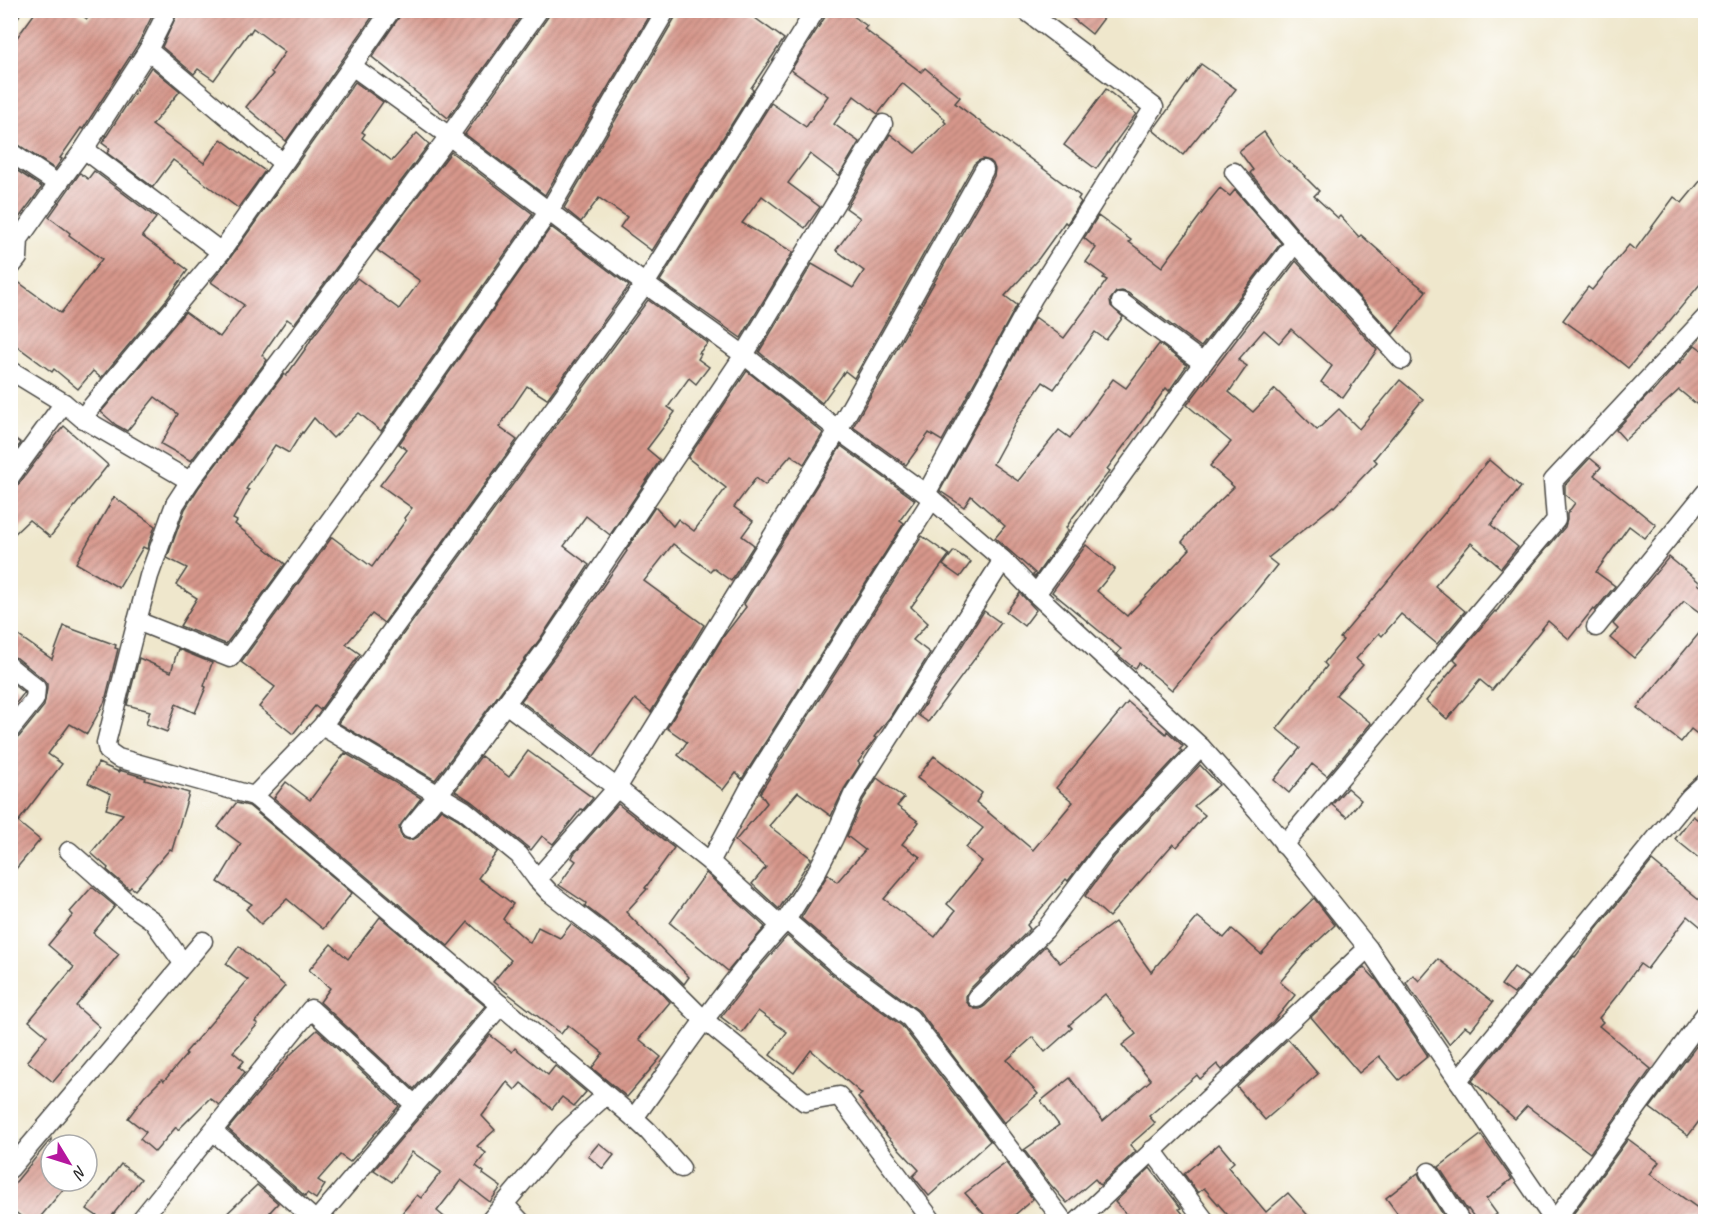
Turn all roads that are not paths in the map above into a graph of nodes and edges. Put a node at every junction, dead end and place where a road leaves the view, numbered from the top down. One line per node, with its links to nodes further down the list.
1 (168, 10): 7 (street)
2 (391, 10): 8 (street)
3 (539, 10): 10 (street)
4 (666, 10): 17 (street)
5 (1025, 10): 34 (street)
6 (815, 11): 21 (street)
7 (148, 50): 11 (street); 13 (street)
8 (352, 66): 10 (street); 13 (street)
9 (883, 124): 24 (street)
10 (449, 136): 17 (street); 32 (street)
11 (84, 149): 16 (street); 19 (street)
12 (10, 152): 16 (street)
13 (283, 163): 19 (street)
14 (984, 170): 30 (street)
15 (1234, 172): 18 (street)
16 (58, 184): 20 (street)
17 (549, 211): 21 (street); 37 (street)
18 (1294, 243): 25 (street); 26 (street)
19 (221, 252): 29 (street)
20 (10, 268)
21 (645, 284): 24 (street); 41 (street)
22 (1121, 302): 26 (street)
23 (1706, 317): 49 (street)
24 (744, 355): 30 (street); 40 (street)
25 (1402, 360)
26 (1203, 363): 36 (street)
27 (10, 370): 28 (street)
28 (64, 403): 29 (street); 31 (street)
29 (82, 418): 32 (street)
30 (838, 430): 34 (street); 45 (street)
31 (10, 477)
32 (190, 481): 37 (street)
33 (1706, 492): 38 (street)
34 (929, 496): 35 (street); 51 (street)
35 (1002, 560): 36 (street); 53 (street)
36 (1036, 594): 43 (street)
37 (137, 621): 47 (street)
38 (1596, 627)
39 (10, 667): 42 (street)
40 (506, 704): 45 (street); 46 (street)
41 (322, 726): 46 (street); 47 (street)
42 (10, 729)
43 (1201, 747): 49 (street); 57 (street)
44 (1706, 782): 61 (street)
45 (617, 788): 51 (street); 52 (street)
46 (438, 795): 48 (street); 52 (street)
47 (254, 796): 58 (street)
48 (410, 829)
49 (1284, 845): 55 (street)
50 (69, 851): 56 (street)
51 (710, 862): 53 (street)
52 (537, 879): 60 (street)
53 (783, 923): 60 (street); 76 (street)
54 (203, 941): 56 (street)
55 (1368, 948): 61 (street); 66 (street)
56 (183, 963): 68 (street)
57 (977, 998)
58 (501, 1005): 62 (street); 63 (street)
59 (1706, 1013): 80 (street)
60 (704, 1020): 64 (street); 75 (street)
61 (1458, 1080): 80 (street)
62 (606, 1095): 64 (street); 70 (street)
63 (415, 1105): 65 (street); 72 (street)
64 (634, 1118): 67 (street)
65 (213, 1131): 71 (street); 72 (street)
66 (1152, 1150): 77 (street); 78 (street)
67 (681, 1168)
68 (10, 1169)
69 (1429, 1172): 79 (street)
70 (504, 1204): 73 (street); 74 (street)
71 (139, 1221)
72 (316, 1221)
73 (489, 1221)
74 (521, 1221)
75 (933, 1221)
76 (1064, 1221)
77 (1077, 1221)
78 (1206, 1221)
79 (1461, 1221)
80 (1555, 1221)

